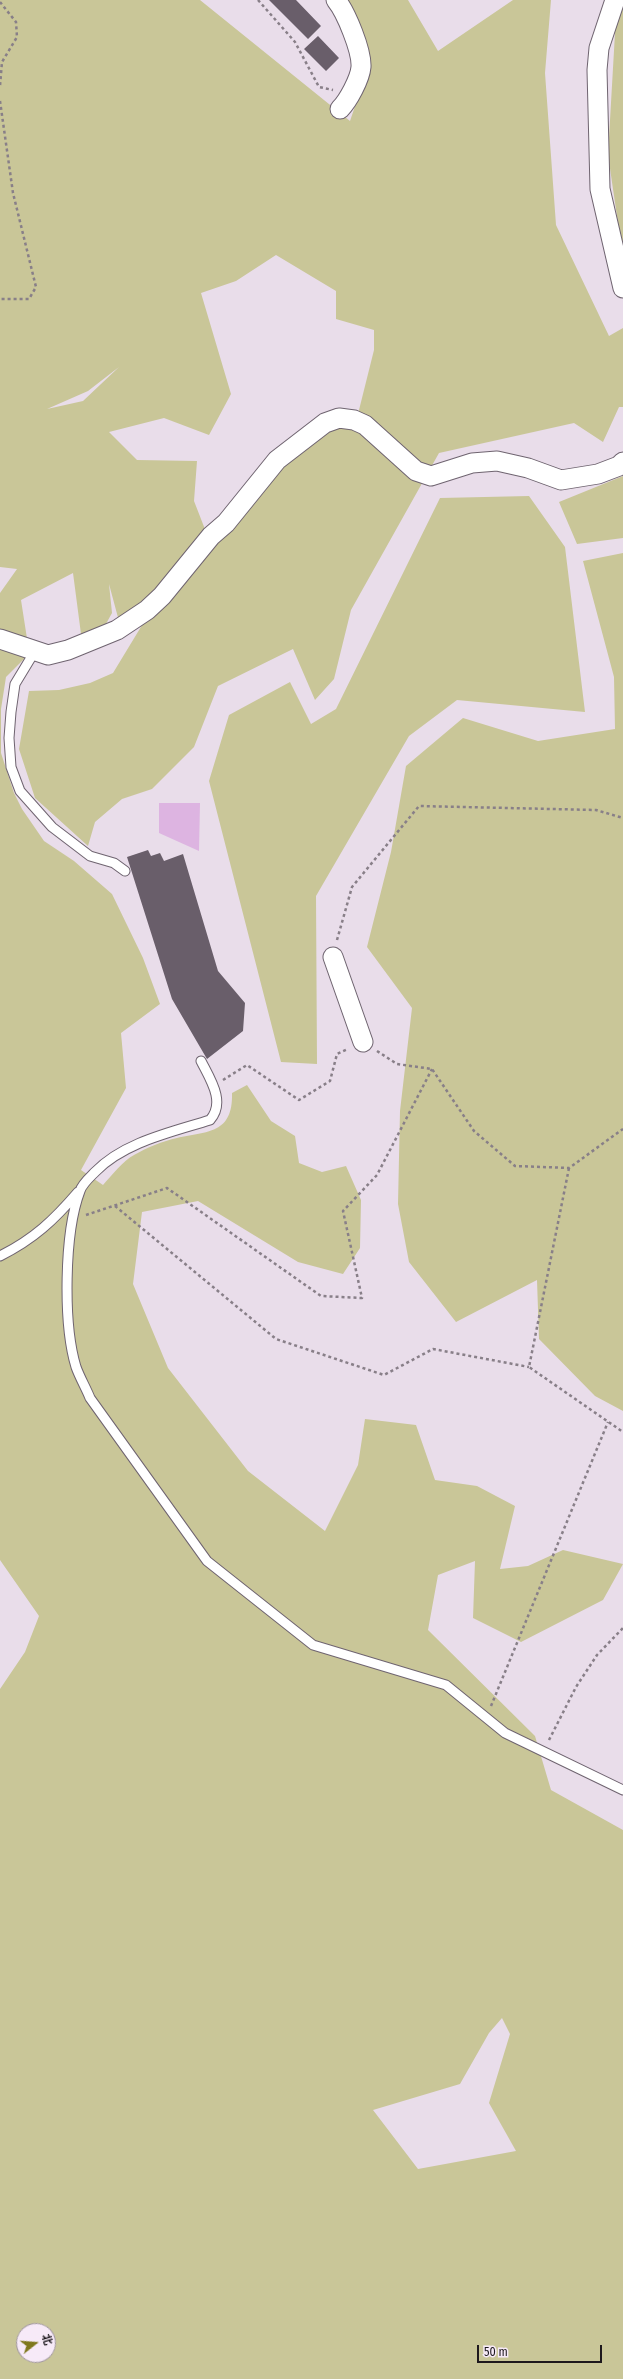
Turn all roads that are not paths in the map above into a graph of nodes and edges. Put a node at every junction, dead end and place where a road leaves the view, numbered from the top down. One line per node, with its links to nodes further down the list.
1 (336, 0): 3 (street)
2 (616, 0): 4 (street)
3 (345, 101)
4 (623, 288)
5 (623, 462): 7 (street)
6 (0, 639): 7 (street)
7 (34, 651): 8 (lane)
8 (125, 871)
9 (333, 957): 10 (street)
10 (363, 1042)
11 (201, 1061): 12 (lane)
12 (80, 1189): 13 (lane); 14 (lane)
13 (0, 1256)
14 (623, 1790)

